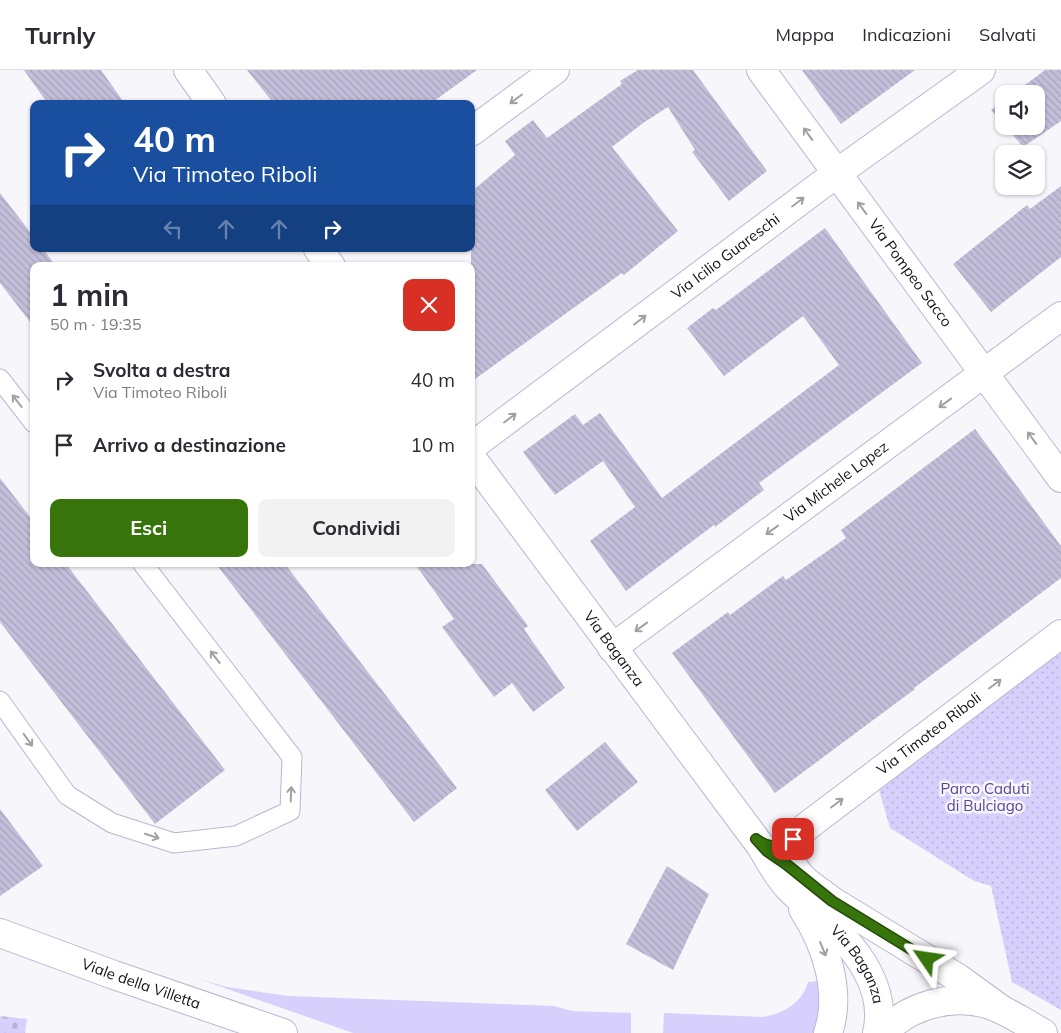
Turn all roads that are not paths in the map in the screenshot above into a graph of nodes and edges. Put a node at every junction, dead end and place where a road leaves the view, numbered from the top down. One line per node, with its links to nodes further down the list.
1 (188, 70): 5 (street)
2 (555, 70): 6 (street, one-way to 6)
3 (761, 70): 7 (street, Via Pompeo Sacco, one-way to 3)
4 (981, 70): 7 (street, Via Icilio Guareschi)
5 (209, 100)
6 (475, 129)
7 (837, 173): 11 (street, Via Pompeo Sacco, one-way to 7); 14 (street, Via Icilio Guareschi, one-way to 7)
8 (320, 252): 9 (street)
9 (328, 262)
10 (1061, 316): 11 (street, Via Michele Lopez)
11 (984, 374): 16 (street, Via Pompeo Sacco, one-way to 11); 19 (street, Via Michele Lopez, one-way to 19)
12 (0, 379): 13 (lane, one-way to 12)
13 (30, 418)
14 (475, 444)
15 (475, 462): 19 (street, Via Baganza)
16 (1061, 478)
17 (144, 567): 20 (lane, one-way to 17)
18 (1061, 634): 21 (street, Via Timoteo Riboli, one-way to 18)
19 (612, 648): 22 (street, Via Baganza)
20 (0, 700)
21 (798, 836): 22 (street, Via Timoteo Riboli); 23 (street, Via Timoteo Riboli)
22 (756, 839): 23 (street, Via Baganza)
23 (797, 885): 25 (street, Via Baganza); 27 (street, one-way to 27); 28 (street, Via Baganza)
24 (0, 933): 26 (street, Viale della Villetta)
25 (1004, 1011): 29 (street, Via Baganza); 30 (street, Via Baganza)
26 (283, 1033)
27 (828, 1033)
28 (877, 1033)
29 (883, 1033)
30 (1043, 1033)

